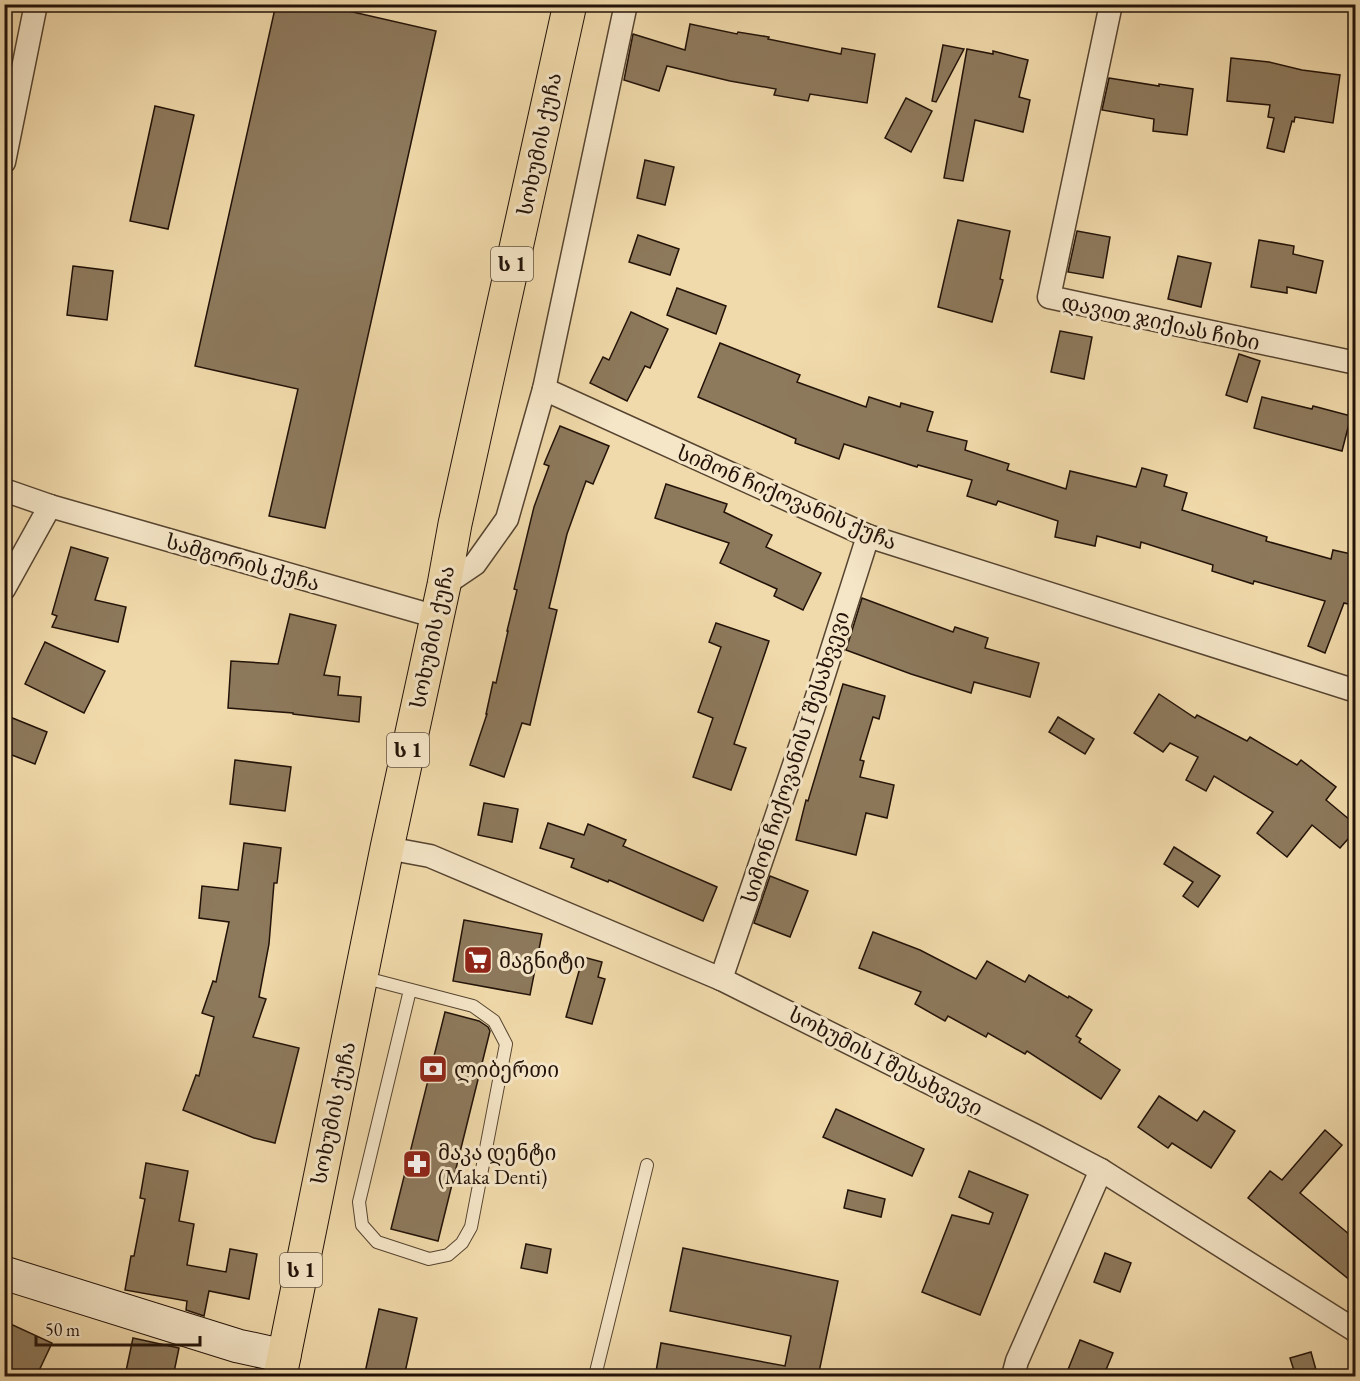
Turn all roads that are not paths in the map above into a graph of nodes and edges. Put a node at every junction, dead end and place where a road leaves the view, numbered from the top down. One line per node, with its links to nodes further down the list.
1 (36, 4): 5 (street)
2 (570, 4): 11 (highway, სოხუმის ქუჩა / ს 1)
3 (626, 4): 7 (street)
4 (1111, 4): 6 (street, დავით ჯიქიას ჩიხი)
5 (4, 162)
6 (1356, 363)
7 (544, 389): 10 (street, სიმონ ჩიქოვანის ქუჩა); 11 (street)
8 (4, 490): 9 (street, სამგორის ქუჩა)
9 (50, 506): 12 (street); 13 (street, სამგორის ქუჩა)
10 (868, 536): 14 (street, სიმონ ჩიქოვანის ქუჩა); 17 (street, სიმონ ჩიქოვანის I შესახვევი)
11 (444, 585): 13 (highway, სოხუმის ქუჩა / ს 1)
12 (4, 589)
13 (437, 617): 15 (highway, სოხუმის ქუჩა / ს 1)
14 (1356, 691)
15 (387, 848): 16 (highway, სოხუმის ქუჩა / ს 1); 17 (street, სოხუმის I შესახვევი)
16 (361, 977): 18 (lane); 23 (highway, სოხუმის ქუჩა / ს 1)
17 (722, 979): 20 (street, სოხუმის I შესახვევი)
18 (410, 990): 18 (lane)
19 (647, 1165): 24 (lane)
20 (1101, 1170): 22 (street, სოხუმის I შესახვევი); 25 (street)
21 (4, 1273): 23 (street)
22 (1356, 1331)
23 (282, 1366)
24 (596, 1377)
25 (1013, 1377)

